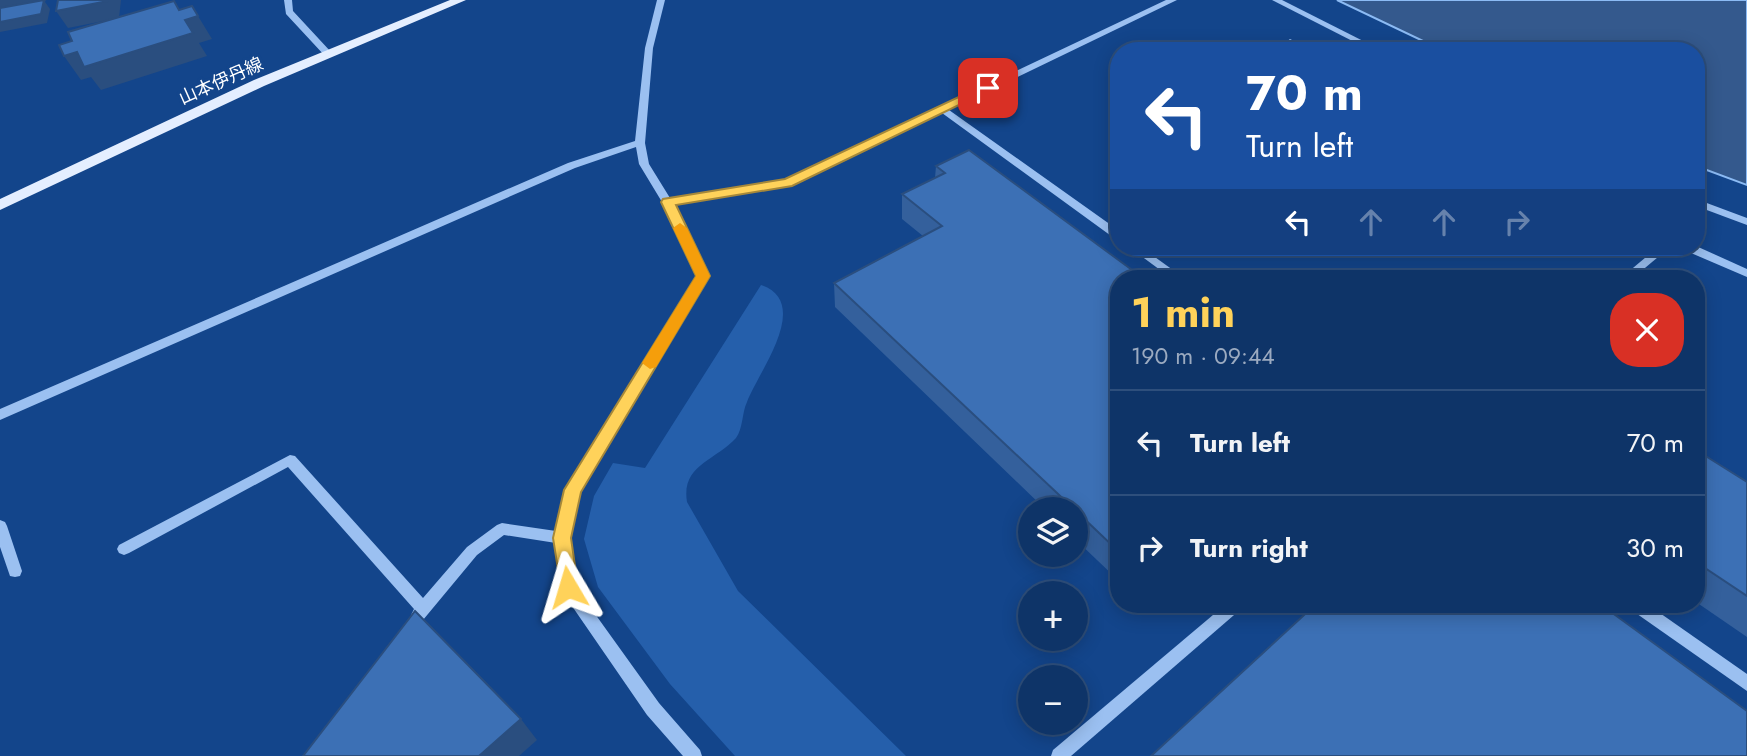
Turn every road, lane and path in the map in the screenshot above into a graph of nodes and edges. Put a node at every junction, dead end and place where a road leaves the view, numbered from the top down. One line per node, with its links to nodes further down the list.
1 (288, 0): 7 (street)
2 (460, 0): 7 (main road, 山本伊丹線)
3 (661, 0): 9 (street)
4 (1173, 0): 8 (street)
5 (1276, 0): 6 (street)
6 (1361, 42)
7 (328, 54): 11 (main road, 山本伊丹線)
8 (942, 109): 10 (street); 14 (street)
9 (640, 143): 10 (street); 21 (street)
10 (667, 202): 23 (street)
11 (0, 205)
12 (1705, 206): 13 (street)
13 (1747, 222)
14 (1110, 229)
15 (1705, 254): 20 (street)
16 (1147, 256): 18 (street)
17 (1654, 256): 19 (street)
18 (1167, 270)
19 (1636, 270)
20 (1747, 273)
21 (0, 415)
22 (0, 526): 25 (street)
23 (562, 538): 26 (street); 31 (street)
24 (124, 549): 26 (street)
25 (15, 571)
26 (422, 608): 29 (street)
27 (1226, 613): 32 (street)
28 (1648, 613): 30 (lane)
29 (410, 628)
30 (1747, 683)
31 (694, 756)
32 (1059, 756)

